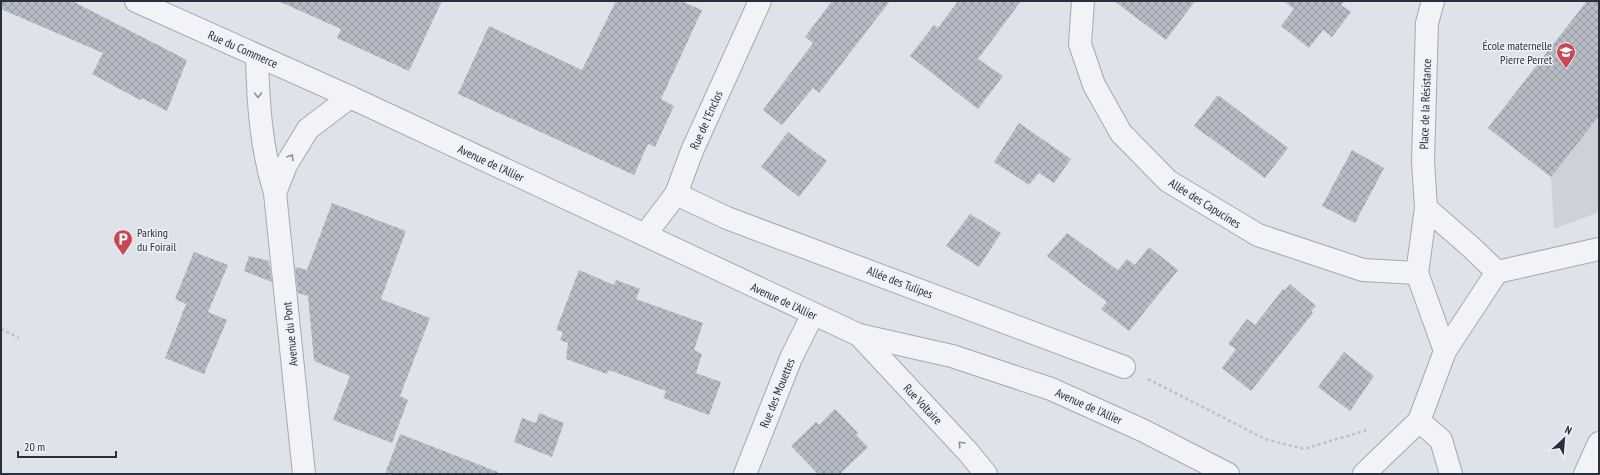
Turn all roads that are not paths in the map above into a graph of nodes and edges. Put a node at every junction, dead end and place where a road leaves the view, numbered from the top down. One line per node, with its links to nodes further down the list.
1 (136, 1): 5 (street, Rue du Commerce)
2 (760, 1): 8 (street, Rue de l'Enclos)
3 (1083, 1): 13 (street, Allée des Capucines)
4 (1433, 1): 9 (street, Place de la Résistance)
5 (257, 56): 6 (street, Rue du Commerce); 7 (street, Avenue du Pont, one-way to 7)
6 (350, 97): 7 (street, Avenue du Pont, one-way to 6); 10 (street, Avenue de l'Allier)
7 (275, 193): 20 (street, Avenue du Pont)
8 (676, 194): 10 (street, Rue de l'Enclos); 17 (street, Allée des Tulipes)
9 (1426, 208): 12 (street); 13 (street, Place de la Résistance)
10 (645, 235): 14 (street, Avenue de l'Allier)
11 (1599, 249): 12 (street)
12 (1497, 272): 16 (street)
13 (1417, 273): 16 (street, Place de la Résistance)
14 (812, 314): 15 (street, Avenue de l'Allier); 21 (street, Rue des Mouettes)
15 (859, 335): 22 (street, Rue Voltaire, one-way to 15); 23 (street, Avenue de l'Allier)
16 (1444, 351): 18 (street)
17 (1124, 367)
18 (1419, 421): 24 (street); 25 (street)
19 (1599, 443): 26 (street)
20 (304, 474)
21 (745, 474)
22 (986, 474)
23 (1228, 474)
24 (1364, 474)
25 (1451, 474)
26 (1585, 474)

